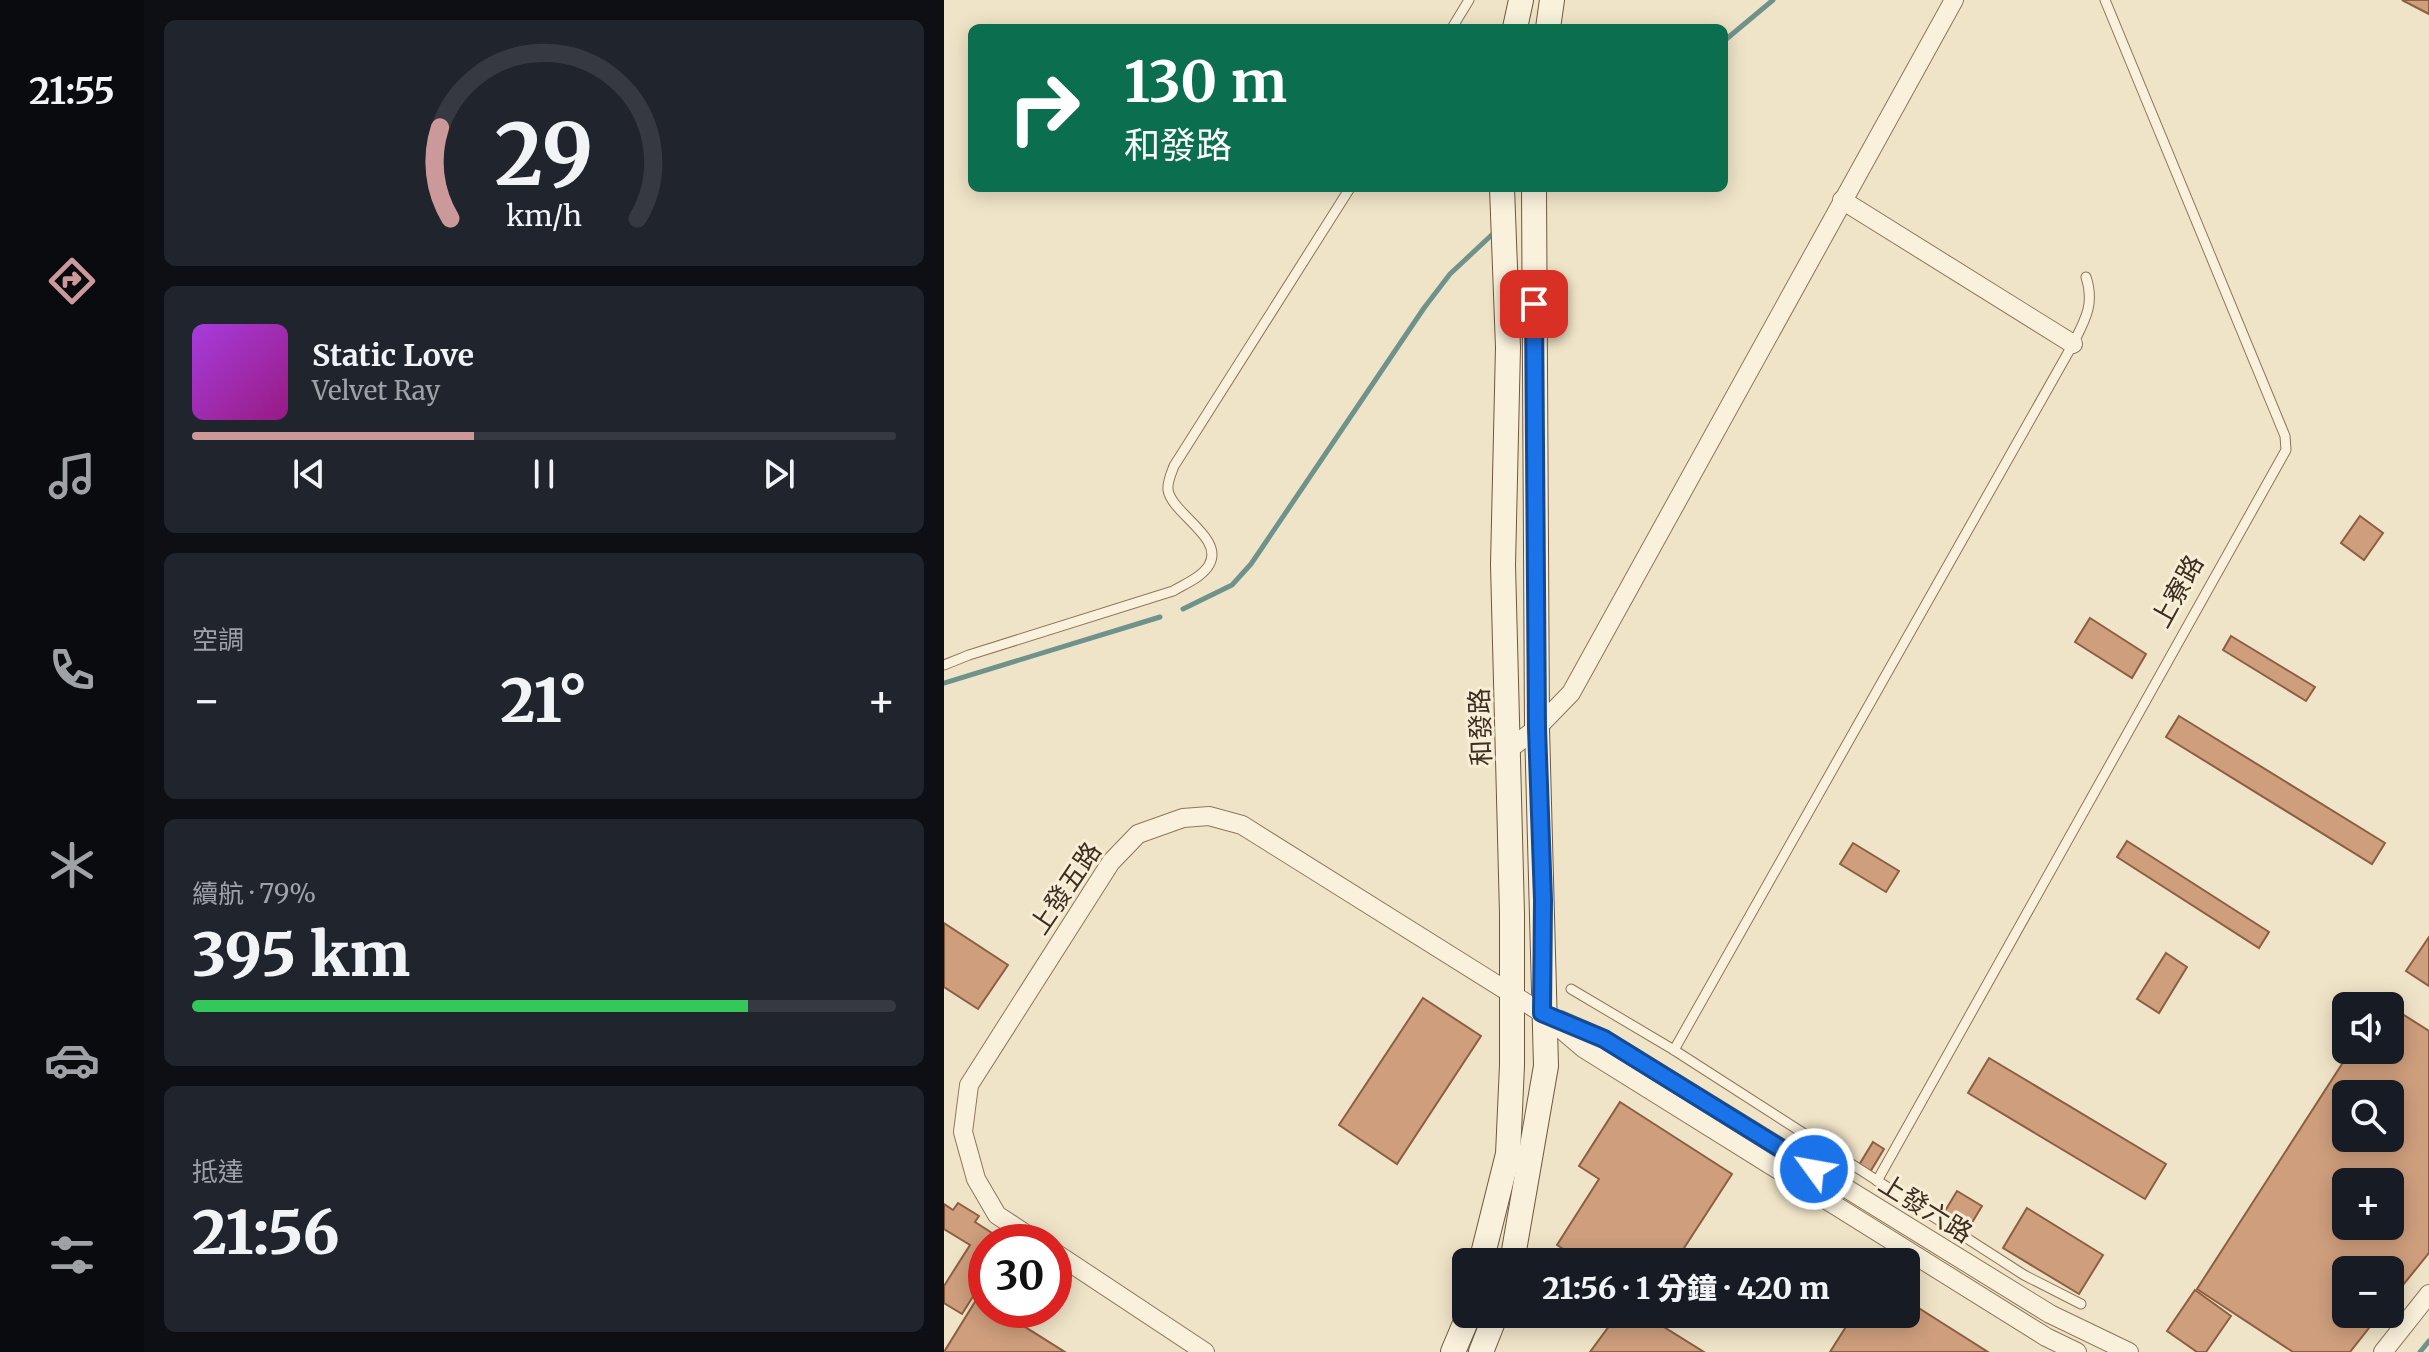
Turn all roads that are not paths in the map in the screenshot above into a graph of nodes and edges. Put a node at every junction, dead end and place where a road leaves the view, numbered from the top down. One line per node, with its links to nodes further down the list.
1 (1469, 0): 6 (lane)
2 (1521, 0): 7 (street)
3 (1552, 0): 8 (street)
4 (1954, 0): 12 (street)
5 (2105, 0): 22 (lane, 上寮路)
6 (1454, 24)
7 (1516, 24)
8 (1549, 24)
9 (1347, 192): 15 (lane)
10 (1502, 192): 17 (street, 和發路)
11 (1534, 192): 16 (street)
12 (1842, 200): 14 (street); 16 (street)
13 (2086, 277): 14 (lane)
14 (2073, 344): 21 (lane)
15 (944, 665)
16 (1537, 728): 17 (street); 20 (street)
17 (1508, 750): 19 (street, 和發路)
18 (1571, 989): 21 (lane)
19 (1512, 994): 20 (street, 上發五路); 23 (street, 上發五路); 24 (street, 和發路)
20 (1542, 1013): 25 (street); 34 (street, 上發六路); 35 (street, 上發六路)
21 (1674, 1050): 22 (lane)
22 (1877, 1181): 28 (lane)
23 (1011, 1224)
24 (1484, 1248)
25 (1514, 1248)
26 (1072, 1264): 31 (street)
27 (2429, 1294): 36 (street)
28 (2081, 1304)
29 (1463, 1328): 32 (street)
30 (1490, 1328): 33 (street)
31 (1205, 1352)
32 (1453, 1352)
33 (1481, 1352)
34 (2077, 1352)
35 (2129, 1352)
36 (2383, 1352)

